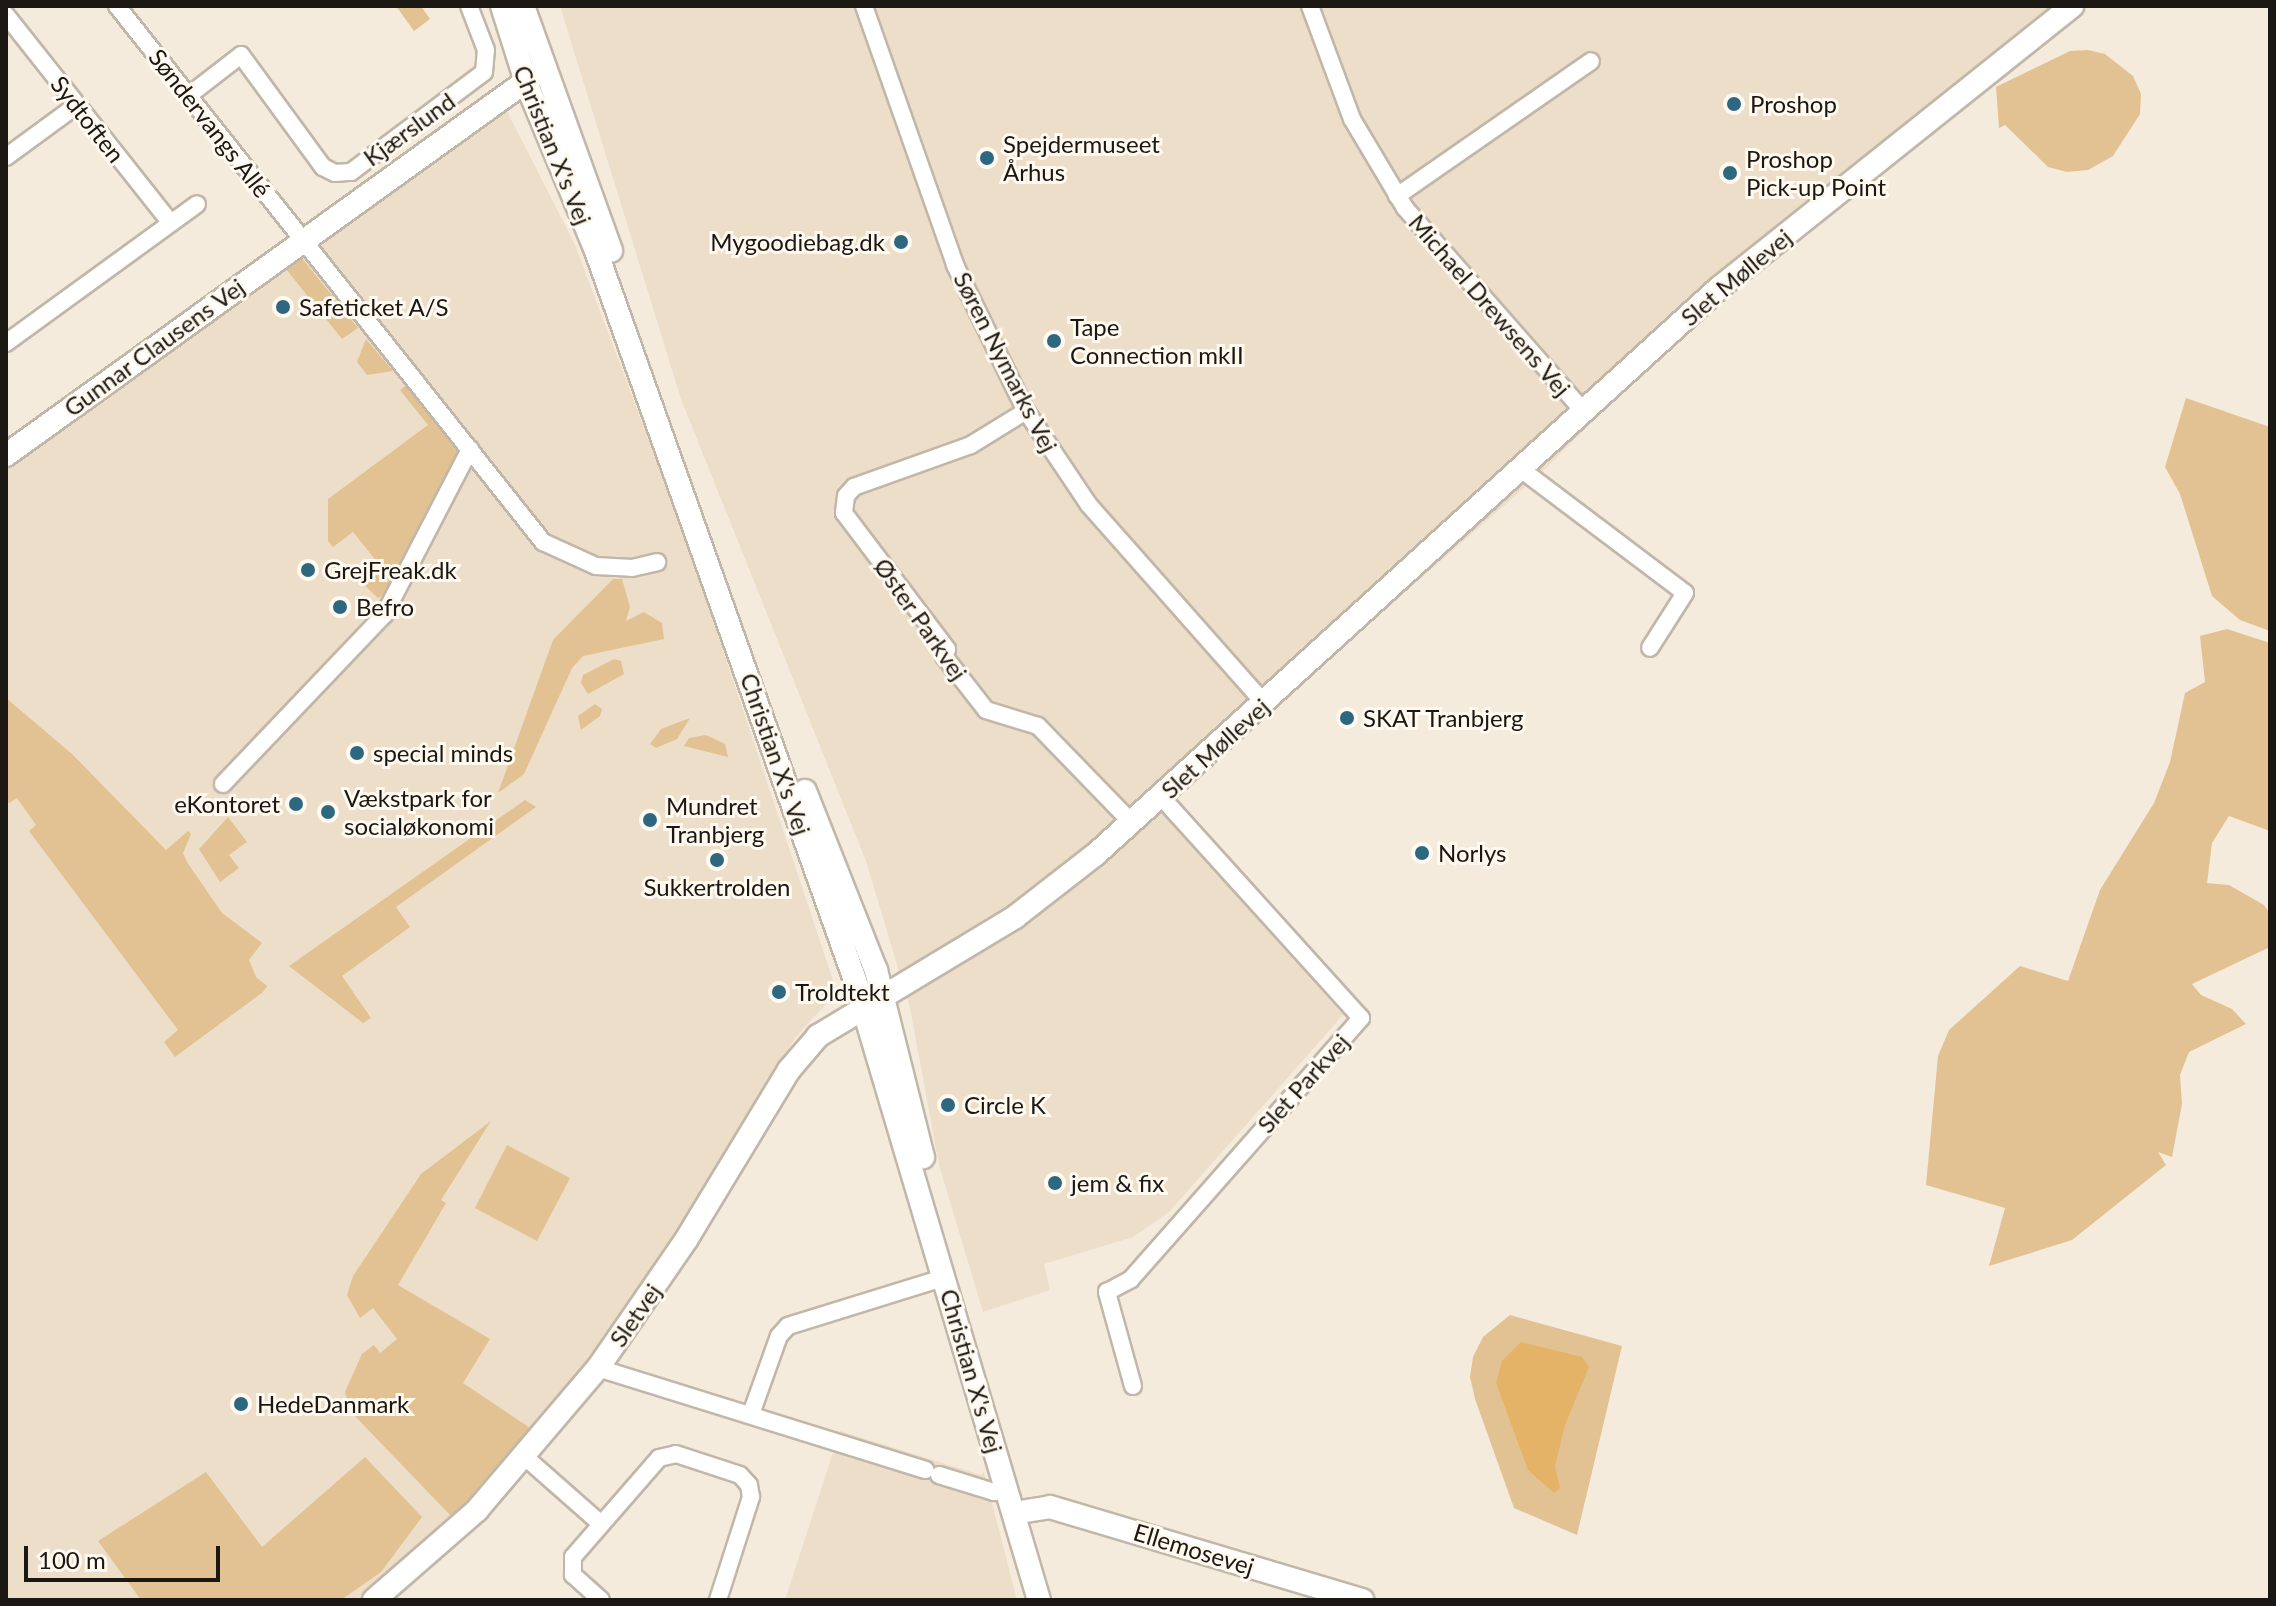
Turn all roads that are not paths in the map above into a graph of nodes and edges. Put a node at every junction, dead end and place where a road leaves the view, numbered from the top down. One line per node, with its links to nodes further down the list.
1 (117, 6): 12 (street, Søndervangs Allé)
2 (469, 6): 12 (street, Kjærslund)
3 (502, 6): 11 (main road, Christian X's Vej)
4 (523, 6): 9 (main road, Christian X's Vej)
5 (864, 6): 21 (street, Søren Nymarks Vej)
6 (1310, 6): 15 (street, Michael Drewsens Vej)
7 (2072, 6): 22 (main road, Slet Møllevej)
8 (6, 15): 13 (street, Sydtoften)
9 (540, 53): 11 (main road); 19 (main road, Christian X's Vej)
10 (1591, 61): 15 (street, Michael Drewsens Vej)
11 (527, 85): 18 (main road, Gunnar Clausens Vej); 19 (main road); 33 (main road, Christian X's Vej)
12 (188, 96): 18 (street, Søndervangs Allé)
13 (77, 105): 14 (street); 17 (street, Sydtoften)
14 (6, 157)
15 (1397, 196): 22 (street, Michael Drewsens Vej)
16 (197, 204): 17 (street)
17 (171, 223): 20 (street)
18 (303, 240): 23 (street); 24 (main road, Gunnar Clausens Vej)
19 (608, 242): 32 (main road, Christian X's Vej)
20 (6, 343)
21 (1026, 411): 28 (street, Søren Nymarks Vej); 31 (street, Øster Parkvej)
22 (1585, 413): 25 (main road, Slet Møllevej)
23 (470, 449): 26 (street); 29 (street)
24 (6, 455)
25 (1522, 470): 27 (street); 28 (main road, Slet Møllevej)
26 (657, 562)
27 (1650, 648)
28 (1265, 704): 30 (main road, Slet Møllevej)
29 (223, 784)
30 (1161, 797): 31 (main road, Slet Møllevej); 36 (street, Slet Parkvej)
31 (1132, 823): 32 (main road, Slet Møllevej)
32 (884, 994): 33 (main road, Sletvej); 40 (main road, Christian X's Vej)
33 (863, 1006): 34 (main road, Christian X's Vej); 35 (main road, Sletvej)
34 (946, 1277): 37 (street); 39 (main road, Christian X's Vej)
35 (598, 1368): 37 (street); 38 (main road, Sletvej)
36 (1133, 1386)
37 (751, 1414): 39 (street)
38 (525, 1457): 41 (street); 42 (main road, Sletvej)
39 (1005, 1487): 40 (main road, Christian X's Vej)
40 (1020, 1512): 45 (main road); 46 (main road); 47 (main road, Ellemosevej)
41 (601, 1524): 43 (street); 44 (street)
42 (374, 1600)
43 (601, 1600)
44 (718, 1600)
45 (1039, 1600)
46 (1052, 1600)
47 (1362, 1600)

